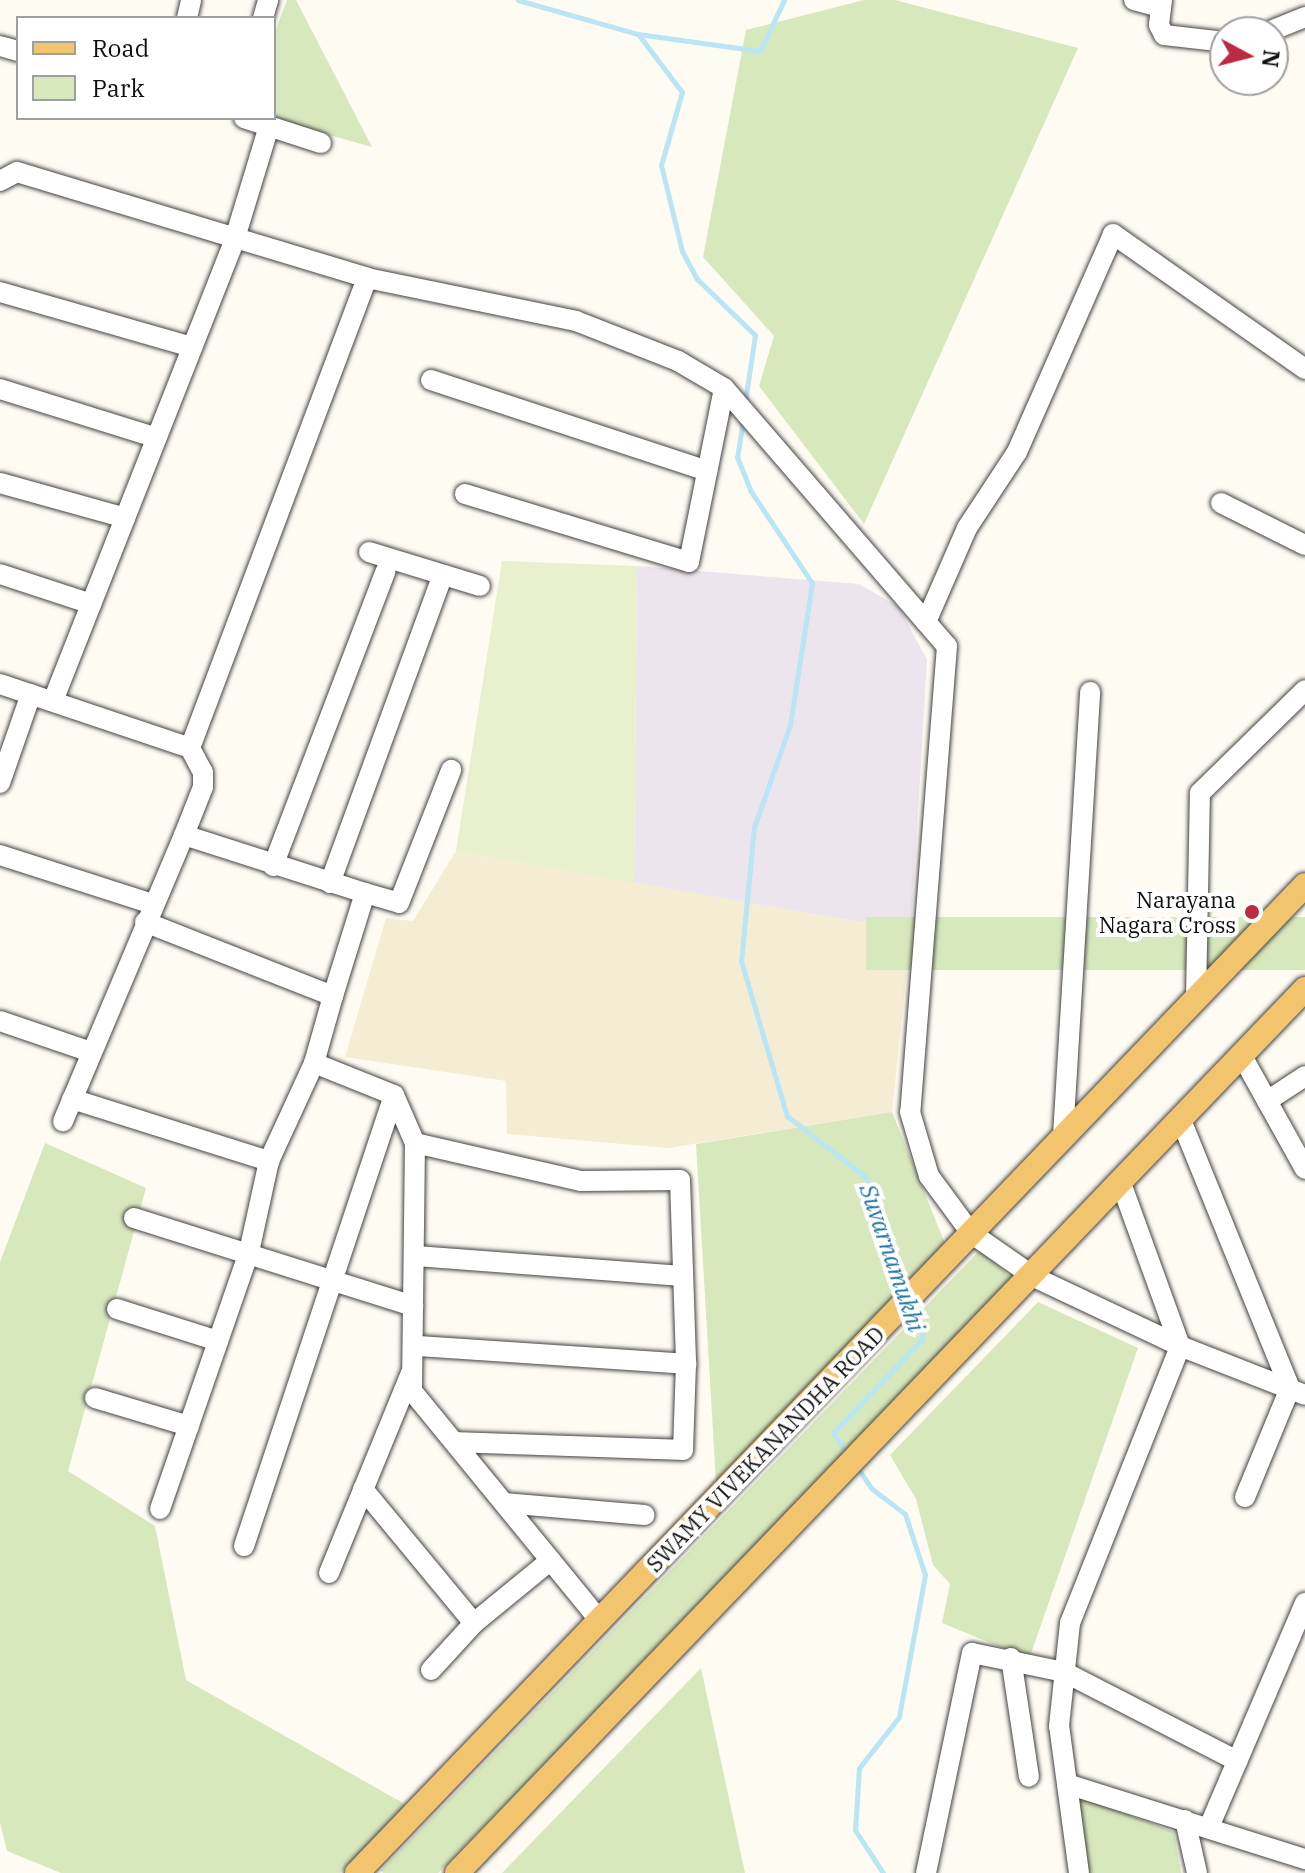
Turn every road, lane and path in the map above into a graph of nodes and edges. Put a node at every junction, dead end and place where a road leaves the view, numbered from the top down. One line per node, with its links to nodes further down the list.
1 (1134, 0): 2 (street)
2 (1161, 3): 3 (street)
3 (1209, 40)
4 (250, 120): 5 (street)
5 (269, 126): 6 (street); 8 (street)
6 (321, 143)
7 (2, 175): 8 (street)
8 (235, 238): 9 (street); 11 (street)
9 (367, 278): 15 (street); 35 (street)
10 (0, 292): 11 (street)
11 (192, 347): 16 (street)
12 (1305, 369): 29 (street)
13 (431, 380): 17 (street)
14 (0, 389): 16 (street)
15 (724, 389): 17 (street); 29 (street)
16 (157, 438): 21 (street)
17 (707, 471): 19 (street)
18 (0, 483): 21 (street)
19 (465, 494)
20 (1221, 503): 22 (street)
21 (125, 518): 28 (street)
22 (1305, 545)
23 (369, 552): 26 (street)
24 (385, 572): 40 (street)
25 (0, 574): 28 (street)
26 (443, 575): 27 (street); 41 (street)
27 (480, 586)
28 (91, 604): 34 (street)
29 (926, 622): 64 (street)
30 (0, 684): 33 (street)
31 (1305, 690): 47 (street)
32 (1090, 692): 58 (street)
33 (31, 694): 34 (street); 37 (street)
34 (53, 701): 35 (street)
35 (190, 748): 38 (street)
36 (451, 770): 43 (street)
37 (0, 783)
38 (184, 835): 40 (street); 44 (street)
39 (0, 855): 44 (street)
40 (273, 866): 41 (street)
41 (330, 883): 43 (street)
42 (1305, 885): 47 (main road, SWAMY VIVEKANANDHA ROAD)
43 (365, 893): 46 (street)
44 (149, 913): 46 (street); 49 (street)
45 (1305, 989): 50 (main road)
46 (333, 996): 51 (street)
47 (1196, 998): 58 (main road, SWAMY VIVEKANANDHA ROAD)
48 (0, 1021): 49 (street)
49 (91, 1052): 54 (street)
50 (1242, 1056): 55 (street); 56 (main road)
51 (314, 1063): 53 (street); 60 (street)
52 (1305, 1076): 55 (street)
53 (394, 1095): 59 (street); 69 (street)
54 (72, 1099): 57 (street); 60 (street)
55 (1267, 1101): 61 (street)
56 (1181, 1120): 62 (main road); 77 (street)
57 (63, 1122)
58 (1063, 1136): 64 (main road, SWAMY VIVEKANANDHA ROAD)
59 (415, 1143): 66 (street); 67 (street)
60 (269, 1161): 65 (street)
61 (1305, 1169)
62 (1121, 1183): 68 (main road); 74 (street)
63 (134, 1218): 65 (street)
64 (971, 1233): 68 (street); 90 (main road, SWAMY VIVEKANANDHA ROAD)
65 (249, 1252): 69 (street); 72 (street)
66 (416, 1256): 67 (street); 70 (street)
67 (682, 1276): 75 (street)
68 (1034, 1277): 74 (street); 102 (main road)
69 (332, 1281): 70 (street); 86 (street)
70 (413, 1306): 73 (street)
71 (117, 1309): 72 (street)
72 (218, 1341): 79 (street)
73 (417, 1346): 75 (street); 76 (street)
74 (1180, 1346): 77 (street); 94 (street)
75 (686, 1364): 80 (street)
76 (413, 1370): 80 (street); 81 (street)
77 (1297, 1392): 82 (street)
78 (95, 1398): 79 (street)
79 (189, 1426): 84 (street)
80 (455, 1442): 83 (street)
81 (363, 1489): 88 (street); 91 (street)
82 (1245, 1497)
83 (504, 1503): 85 (street); 87 (street)
84 (160, 1509)
85 (644, 1515)
86 (244, 1546)
87 (551, 1560): 90 (street); 91 (street)
88 (329, 1573)
89 (1305, 1603): 95 (street)
90 (600, 1621): 101 (main road, SWAMY VIVEKANANDHA ROAD)
91 (474, 1623): 93 (street)
92 (1011, 1658): 94 (street); 96 (street); 103 (street)
93 (431, 1670)
94 (1064, 1672): 95 (street); 97 (street)
95 (1237, 1761): 99 (street)
96 (1029, 1777)
97 (1067, 1784): 98 (street); 104 (street)
98 (1185, 1820): 99 (street); 105 (street)
99 (1209, 1827): 100 (street)
100 (1305, 1859)
101 (357, 1873)
102 (457, 1873)
103 (926, 1873)
104 (1079, 1873)
105 (1197, 1873)

